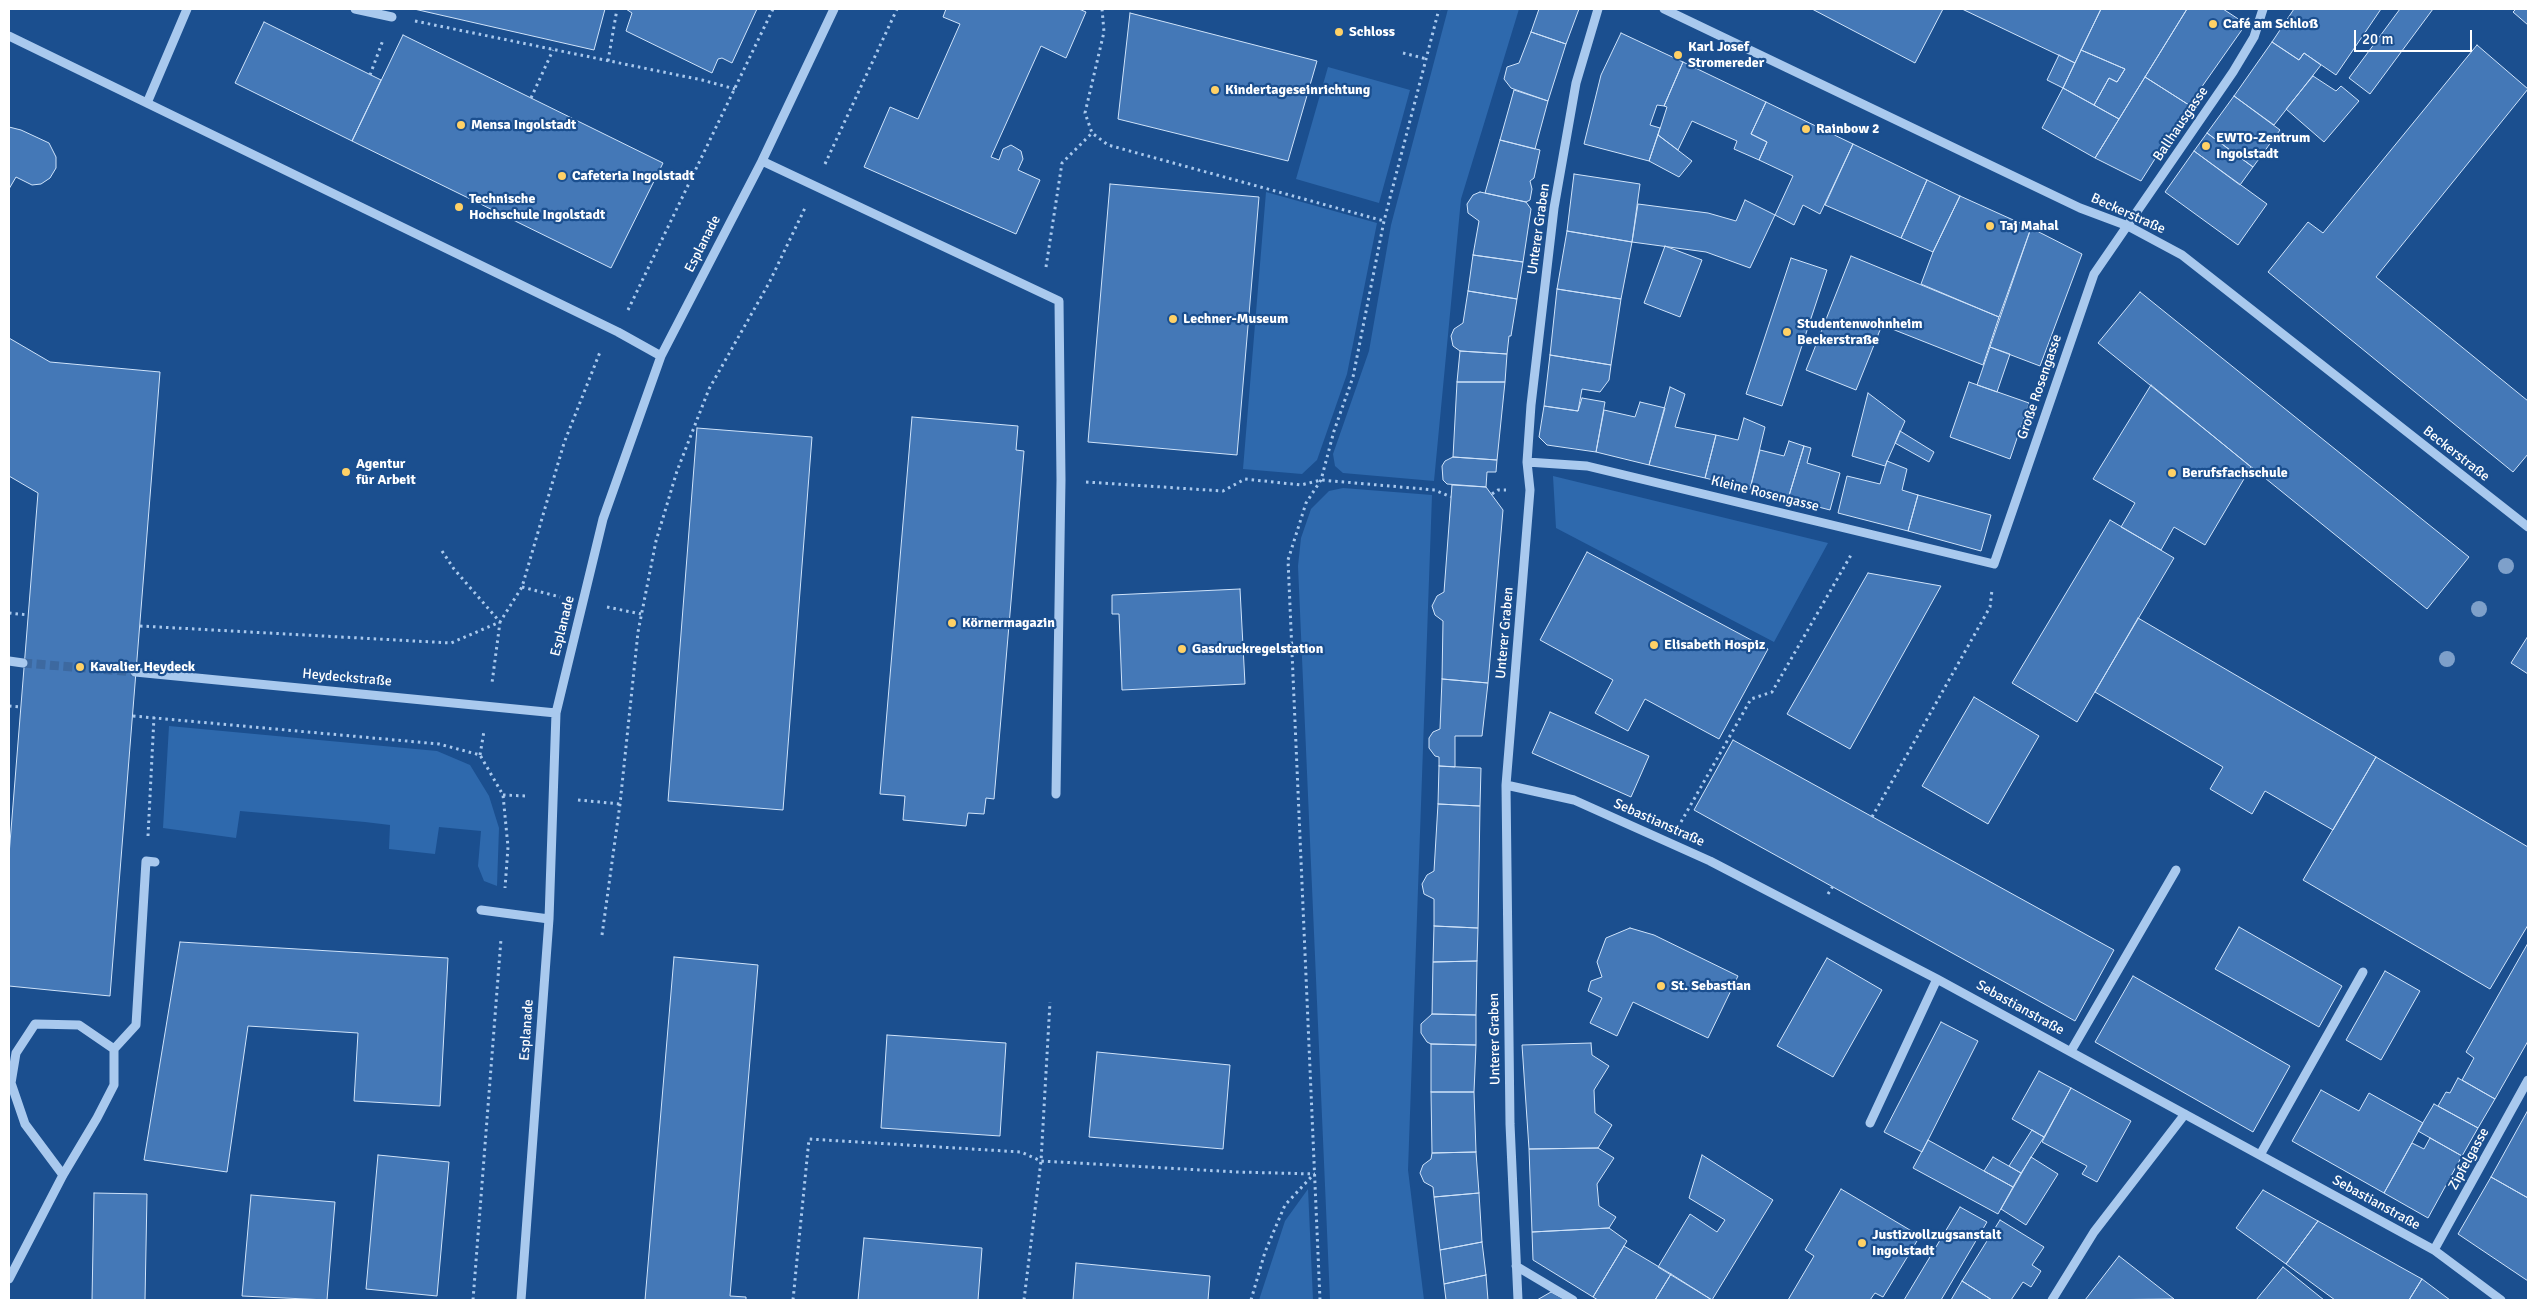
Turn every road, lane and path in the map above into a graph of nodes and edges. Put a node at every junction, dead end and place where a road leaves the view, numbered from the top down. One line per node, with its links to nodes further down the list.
1 (187, 9): 21 (street)
2 (355, 9): 12 (street)
3 (617, 9): 17 (path)
4 (773, 9): 19 (path)
5 (834, 9): 23 (street, Esplanade)
6 (897, 9): 24 (path)
7 (1102, 9): 22 (path)
8 (1439, 9): 16 (path)
9 (1598, 9): 30 (street, Unterer Graben)
10 (1664, 9): 26 (street, Beckerstraße)
11 (2263, 9): 26 (street, Ballhausgasse)
12 (392, 17): 14 (path); 18 (path)
13 (9, 36): 21 (street)
14 (553, 50): 17 (path); 20 (path)
15 (1403, 53): 16 (path)
16 (1427, 59): 25 (path)
17 (608, 61): 19 (path)
18 (370, 75)
19 (735, 89): 28 (path)
20 (531, 98)
21 (147, 103): 28 (street)
22 (1092, 133): 25 (path); 27 (path)
23 (762, 161): 24 (street); 29 (street, Esplanade)
24 (815, 186): 27 (street); 59 (path)
25 (1384, 220): 32 (path)
26 (2128, 226): 34 (street, Beckerstraße); 37 (street, Große Rosengasse)
27 (1042, 293): 31 (street)
28 (618, 332): 29 (street); 40 (path)
29 (660, 356): 47 (street, Esplanade)
30 (1527, 462): 35 (street, Kleine Rosengasse); 50 (street, Unterer Graben)
31 (1061, 480): 32 (path); 51 (street)
32 (1321, 480): 33 (path); 70 (path)
33 (1451, 497)
34 (2528, 527)
35 (1864, 532): 37 (street, Kleine Rosengasse); 53 (path)
36 (442, 551): 40 (path)
37 (1994, 564): 52 (path)
38 (9, 613): 39 (path)
39 (28, 615)
40 (500, 622): 41 (path)
41 (140, 626)
42 (9, 661): 43 (street)
43 (23, 662)
44 (136, 672): 47 (street, Heydeckstraße)
45 (9, 706): 46 (path)
46 (21, 707)
47 (556, 713): 58 (street, Esplanade)
48 (133, 716): 49 (path)
49 (154, 717): 54 (path); 57 (path)
50 (1506, 785): 53 (street, Sebastianstraße); 73 (street, Unterer Graben)
51 (1056, 794)
52 (1872, 817)
53 (1670, 842): 61 (street, Sebastianstraße)
54 (150, 862): 63 (street)
55 (2176, 870): 64 (street)
56 (481, 910): 57 (street)
57 (503, 913): 58 (street); 75 (path)
58 (549, 919): 76 (street, Esplanade)
59 (602, 935)
60 (2363, 972): 68 (street)
61 (1937, 979): 64 (street, Sebastianstraße); 67 (street)
62 (1050, 1002): 69 (path)
63 (114, 1049): 71 (street); 71 (street)
64 (2071, 1052): 66 (street, Sebastianstraße)
65 (2528, 1080): 72 (street, Zipfelgasse)
66 (2185, 1114): 68 (street, Sebastianstraße); 83 (street)
67 (1870, 1123)
68 (2260, 1155): 72 (street, Sebastianstraße)
69 (1041, 1161): 70 (path); 77 (path); 78 (path)
70 (1315, 1174): 79 (path); 80 (path)
71 (62, 1175): 74 (street)
72 (2434, 1250): 84 (street, Sebastianstraße)
73 (1516, 1266): 81 (street, Unterer Graben); 82 (street)
74 (9, 1278)
75 (473, 1300)
76 (522, 1300)
77 (793, 1300)
78 (1024, 1300)
79 (1252, 1300)
80 (1320, 1300)
81 (1518, 1300)
82 (1573, 1300)
83 (2052, 1300)
84 (2500, 1300)

